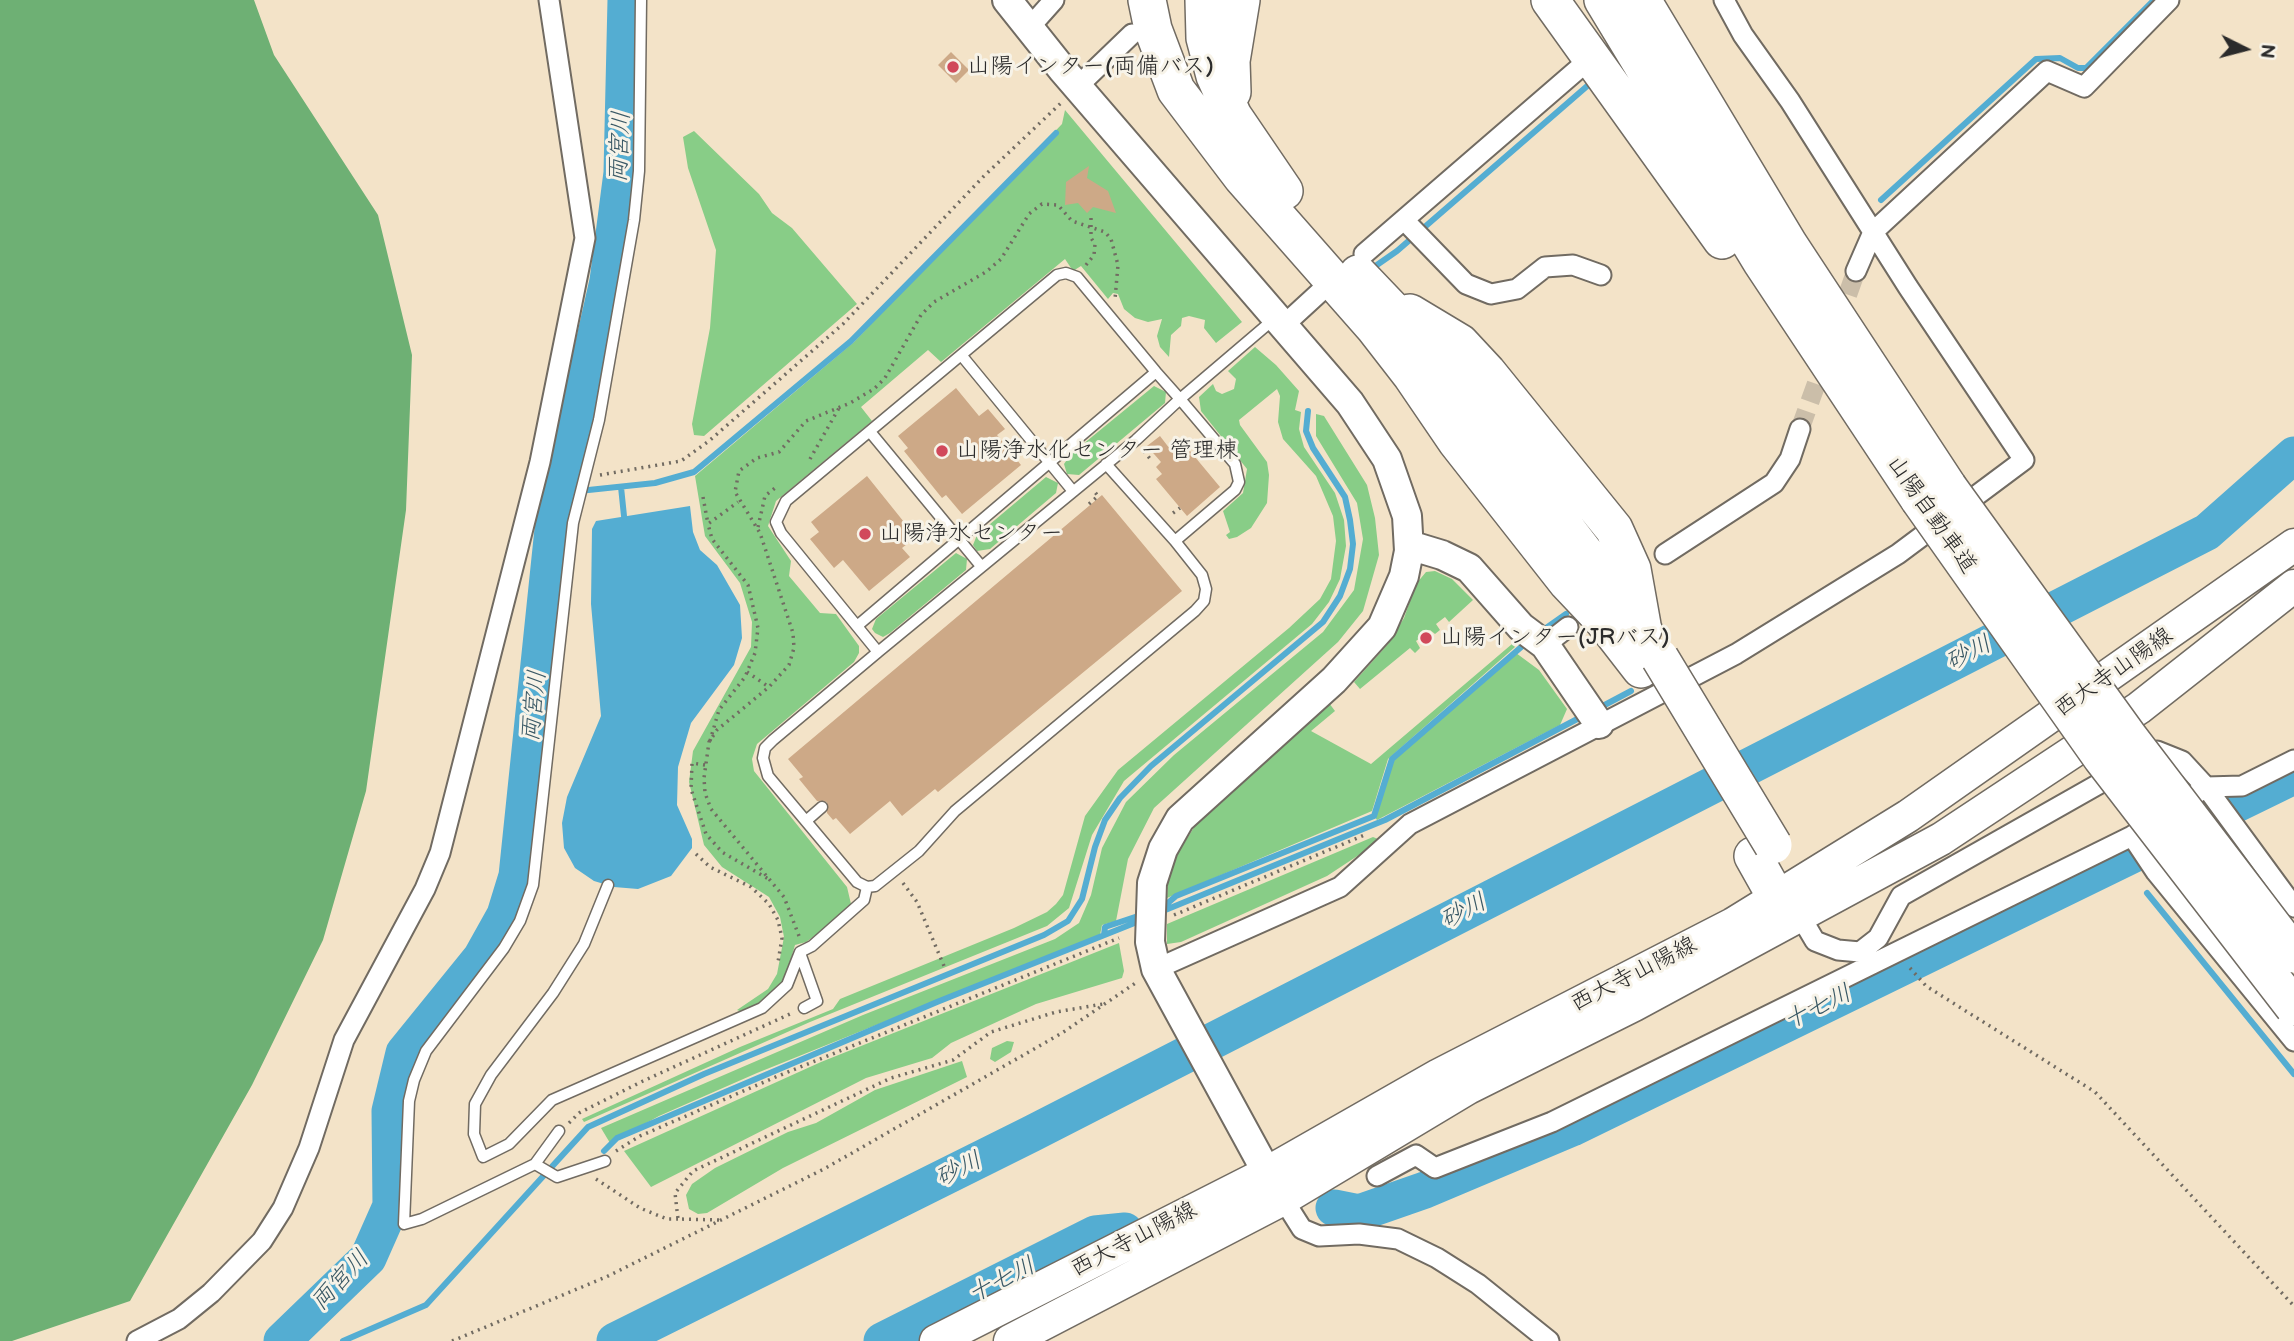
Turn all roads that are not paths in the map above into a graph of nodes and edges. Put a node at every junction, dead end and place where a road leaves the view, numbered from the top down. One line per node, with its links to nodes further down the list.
1 (550, 0): 71 (street)
2 (641, 0): 67 (lane)
3 (1007, 0): 14 (street)
4 (1054, 0): 14 (street)
5 (1147, 0): 18 (highway)
6 (1183, 0): 18 (highway)
7 (1204, 0): 18 (highway)
8 (1241, 0): 18 (highway)
9 (1550, 0): 34 (highway)
10 (1603, 0): 34 (highway, 山陽自動車道)
11 (1642, 0): 36 (highway, 山陽自動車道)
12 (1724, 0): 20 (street)
13 (2169, 0): 20 (street)
14 (1029, 28): 17 (street)
15 (1132, 34): 17 (street)
16 (1584, 64): 19 (street)
17 (1077, 87): 26 (street)
18 (1217, 118): 25 (highway)
19 (1405, 221): 21 (street); 23 (street)
20 (1873, 232): 22 (street); 49 (street)
21 (1364, 254)
22 (1856, 271)
23 (1601, 275)
24 (1320, 292): 26 (street)
25 (1375, 309): 48 (highway); 48 (highway)
26 (1280, 321): 29 (lane); 39 (street)
27 (962, 356): 28 (lane); 31 (lane); 32 (lane)
28 (1156, 372): 29 (lane); 32 (lane)
29 (1180, 399): 33 (lane); 38 (lane)
30 (1800, 429): 41 (street)
31 (871, 433): 37 (lane); 44 (lane)
32 (1050, 464): 35 (lane); 37 (lane)
33 (1107, 464): 35 (lane); 38 (lane)
34 (1896, 465): 36 (highway, 山陽自動車道)
35 (1072, 490): 42 (lane)
36 (1934, 493): 60 (highway, 山陽自動車道, bridge); 62 (highway, 山陽自動車道, bridge)
37 (958, 541): 42 (lane); 44 (lane)
38 (1175, 541): 56 (lane)
39 (1409, 545): 46 (street); 61 (street)
40 (2294, 545): 57 (main road, 西大寺山陽線)
41 (1665, 554)
42 (981, 566): 47 (lane)
43 (2294, 586): 57 (main road, 西大寺山陽線)
44 (857, 626): 47 (lane)
45 (1568, 627): 46 (street)
46 (1545, 645): 49 (street)
47 (878, 652): 53 (lane)
48 (1648, 652): 57 (highway)
49 (1599, 724): 61 (street)
50 (2294, 761): 51 (street)
51 (2209, 793): 54 (street); 57 (street); 58 (street)
52 (822, 807): 53 (lane)
53 (806, 821): 56 (lane)
54 (2132, 836): 64 (street); 69 (street)
55 (608, 885): 59 (lane)
56 (867, 887): 59 (lane)
57 (1791, 897): 68 (main road, 西大寺山陽線); 70 (main road, 西大寺山陽線)
58 (2294, 906)
59 (800, 953): 63 (lane)
60 (2294, 954)
61 (1160, 978): 68 (street)
62 (2294, 1007)
63 (804, 1008)
64 (2294, 1041)
65 (559, 1131): 67 (lane)
66 (606, 1161): 67 (lane)
67 (535, 1164)
68 (1266, 1173): 70 (street); 72 (main road, 西大寺山陽線)
69 (1377, 1176)
70 (1283, 1199): 73 (main road, 西大寺山陽線); 74 (street)
71 (137, 1341)
72 (936, 1341)
73 (1010, 1341)
74 (1549, 1341)

